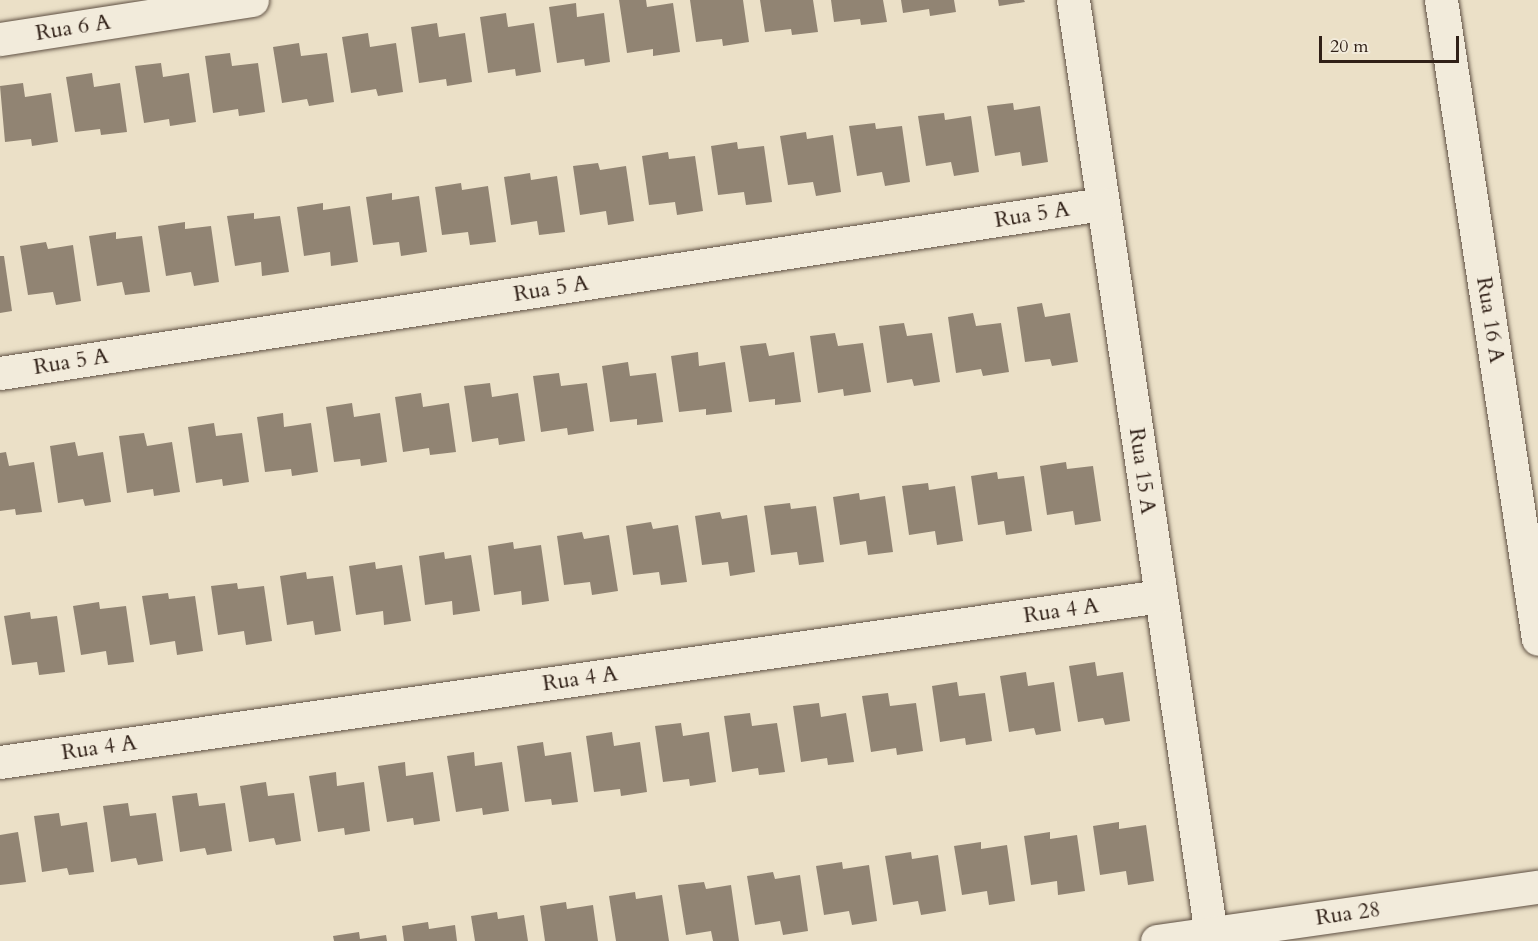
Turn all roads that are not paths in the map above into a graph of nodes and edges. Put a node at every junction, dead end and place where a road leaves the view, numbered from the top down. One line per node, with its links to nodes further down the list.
1 (252, 0): 4 (street, Rua 6 A)
2 (1073, 0): 5 (street, Rua 15 A)
3 (1441, 0): 8 (street, Rua 16 A)
4 (0, 39)
5 (1102, 204): 6 (street, Rua 5 A); 7 (street, Rua 15 A)
6 (0, 373)
7 (1160, 596): 9 (street, Rua 4 A); 11 (street, Rua 15 A)
8 (1538, 639)
9 (0, 762)
10 (1538, 888): 11 (street, Rua 28)
11 (1212, 937): 12 (street, Rua 28)
12 (1157, 941)

